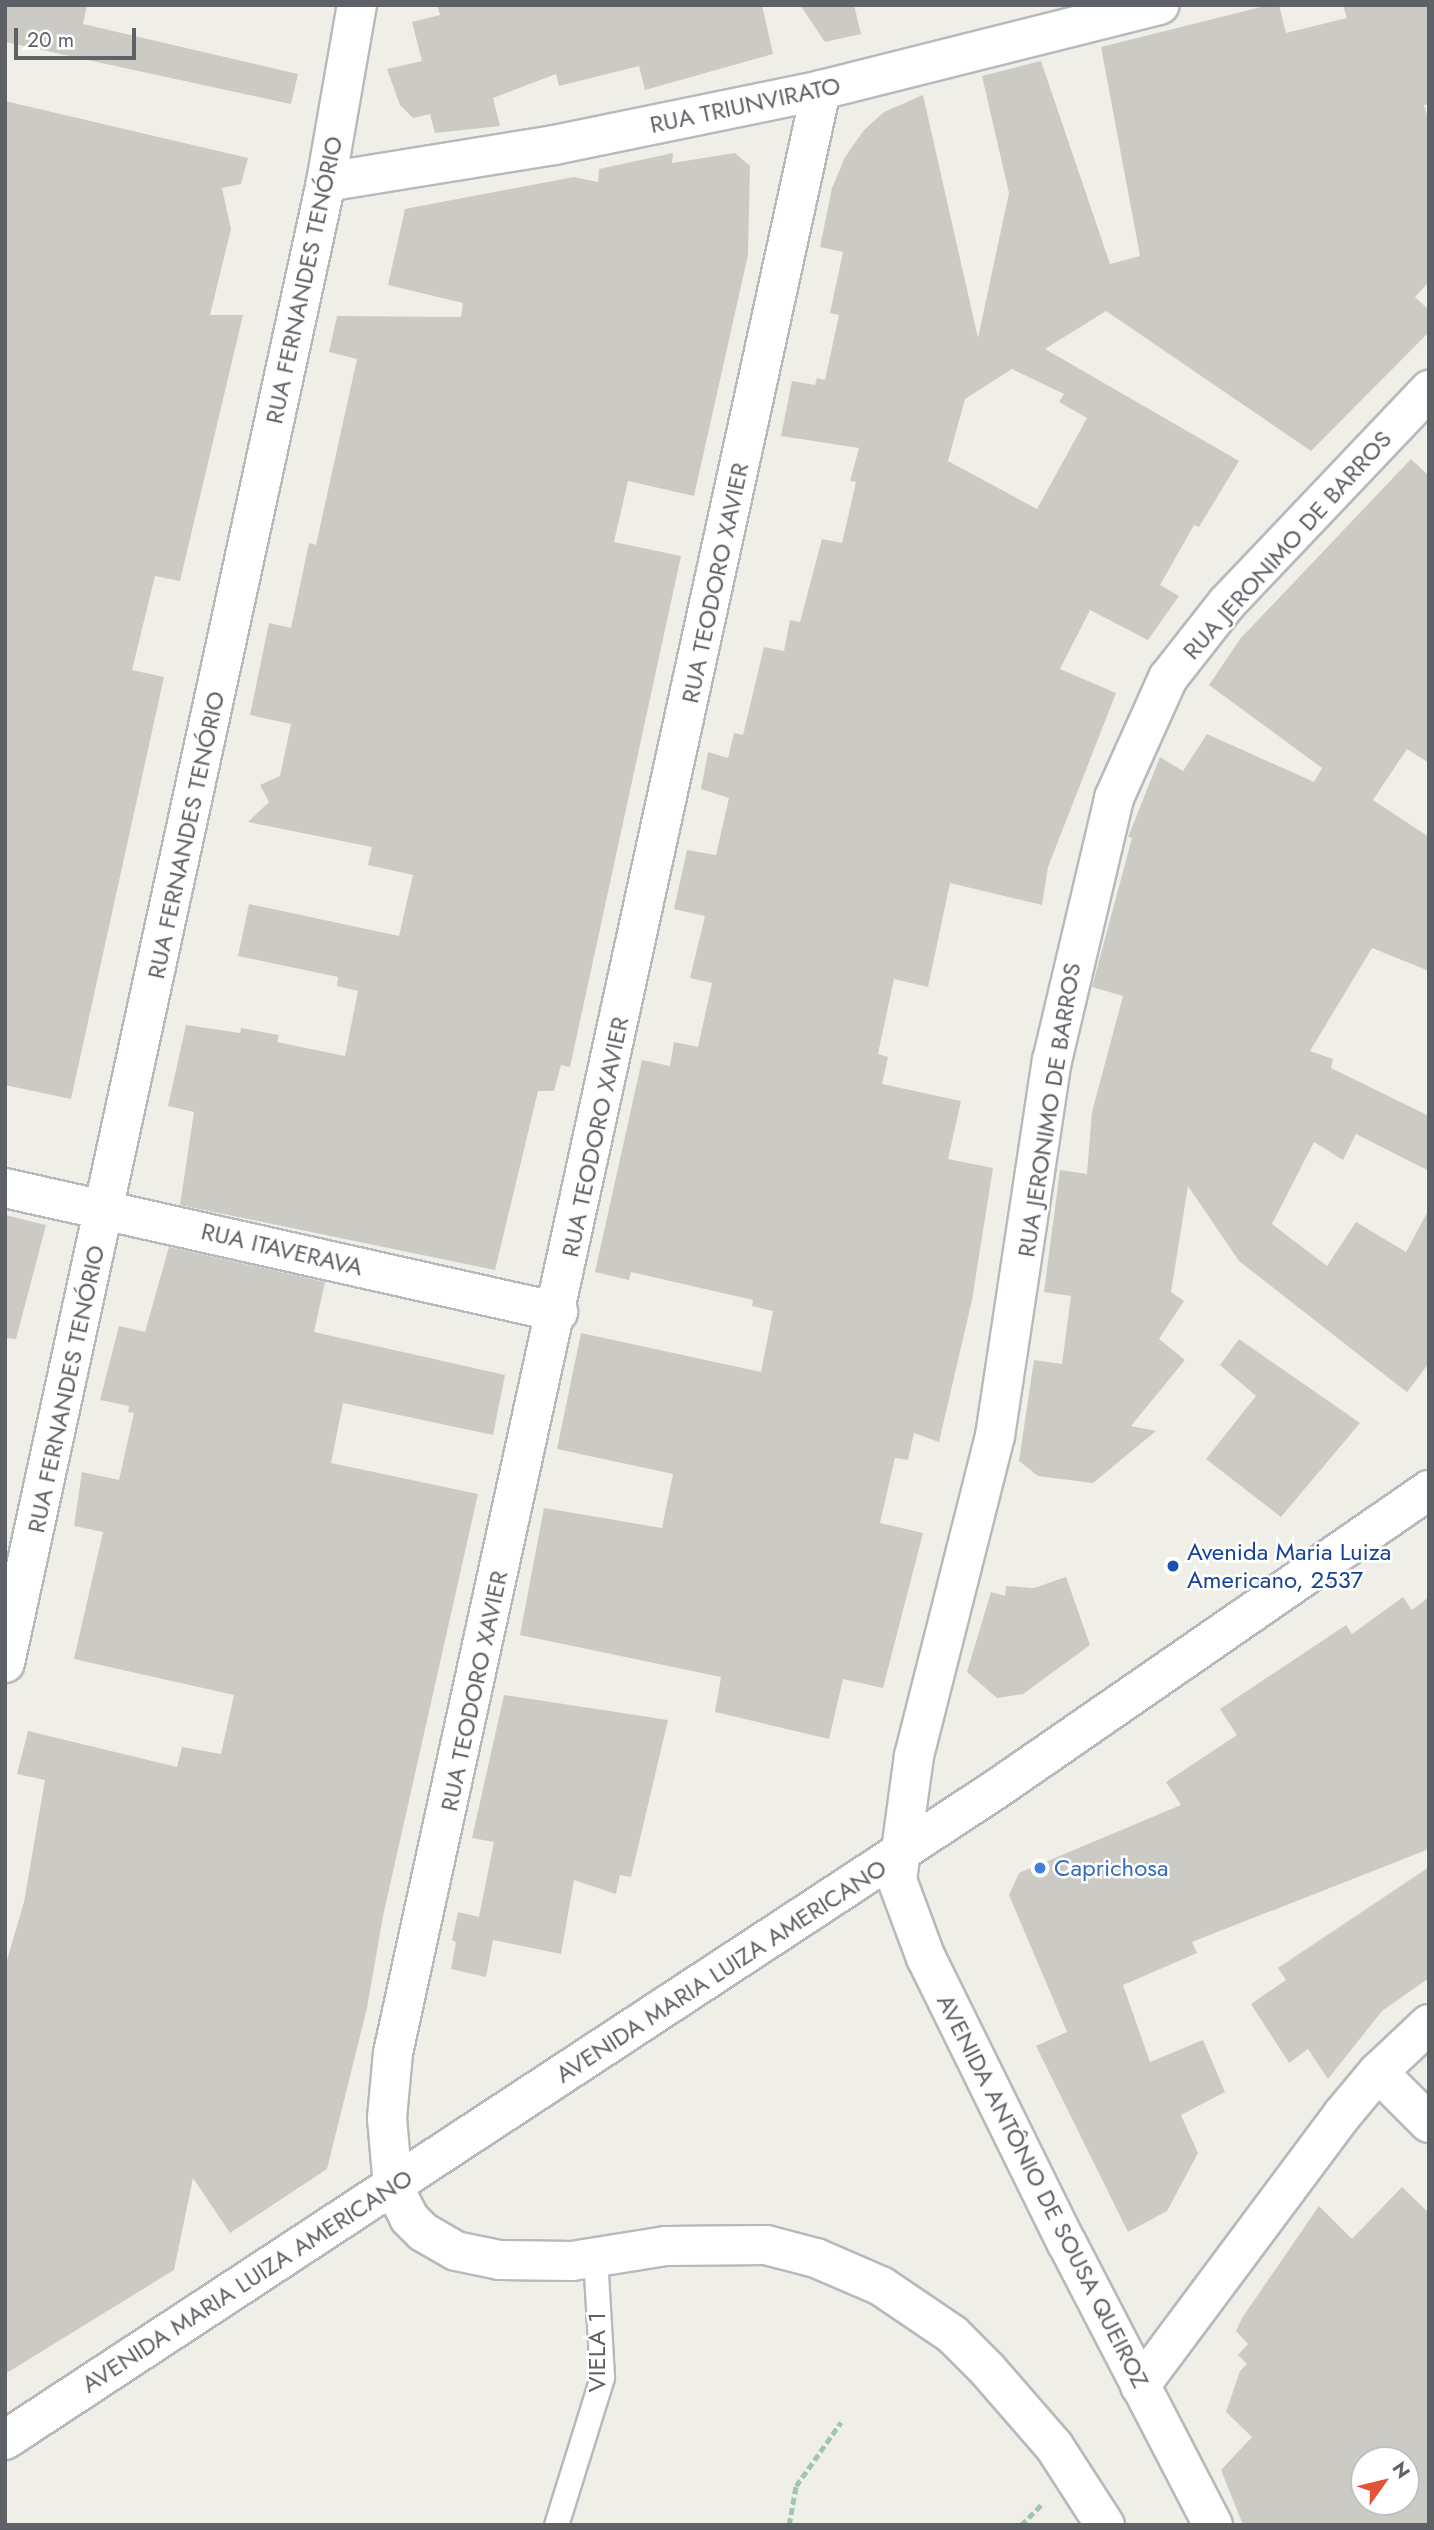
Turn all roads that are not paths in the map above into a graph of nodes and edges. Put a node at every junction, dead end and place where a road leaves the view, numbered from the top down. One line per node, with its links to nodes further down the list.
1 (357, 5): 4 (street, RUA FERNANDES TENÓRIO)
2 (1160, 5): 3 (street, RUA TRIUNVIRATO)
3 (821, 90): 4 (street, RUA TRIUNVIRATO); 8 (street, RUA TEODORO XAVIER)
4 (326, 183): 7 (street, RUA FERNANDES TENÓRIO)
5 (1429, 390): 11 (street, RUA JERONIMO DE BARROS)
6 (5, 1188): 7 (street, RUA ITAVERAVA)
7 (106, 1208): 8 (street, RUA ITAVERAVA); 10 (street, RUA FERNANDES TENÓRIO)
8 (558, 1312): 15 (street, RUA TEODORO XAVIER)
9 (1429, 1490): 11 (street, AVENIDA MARIA LUIZA AMERICANO)
10 (5, 1663)
11 (904, 1851): 15 (street, AVENIDA MARIA LUIZA AMERICANO); 17 (street, AVENIDA ANTÔNIO DE SOUSA QUEIROZ)
12 (1429, 2024): 13 (street)
13 (1378, 2072): 14 (street); 17 (street)
14 (1429, 2123)
15 (393, 2186): 16 (street); 18 (street, AVENIDA MARIA LUIZA AMERICANO)
16 (595, 2257): 19 (lane, VIELA 1); 20 (street)
17 (1140, 2386): 21 (street, AVENIDA ANTÔNIO DE SOUSA QUEIROZ)
18 (5, 2440)
19 (556, 2525)
20 (1105, 2525)
21 (1213, 2525)

